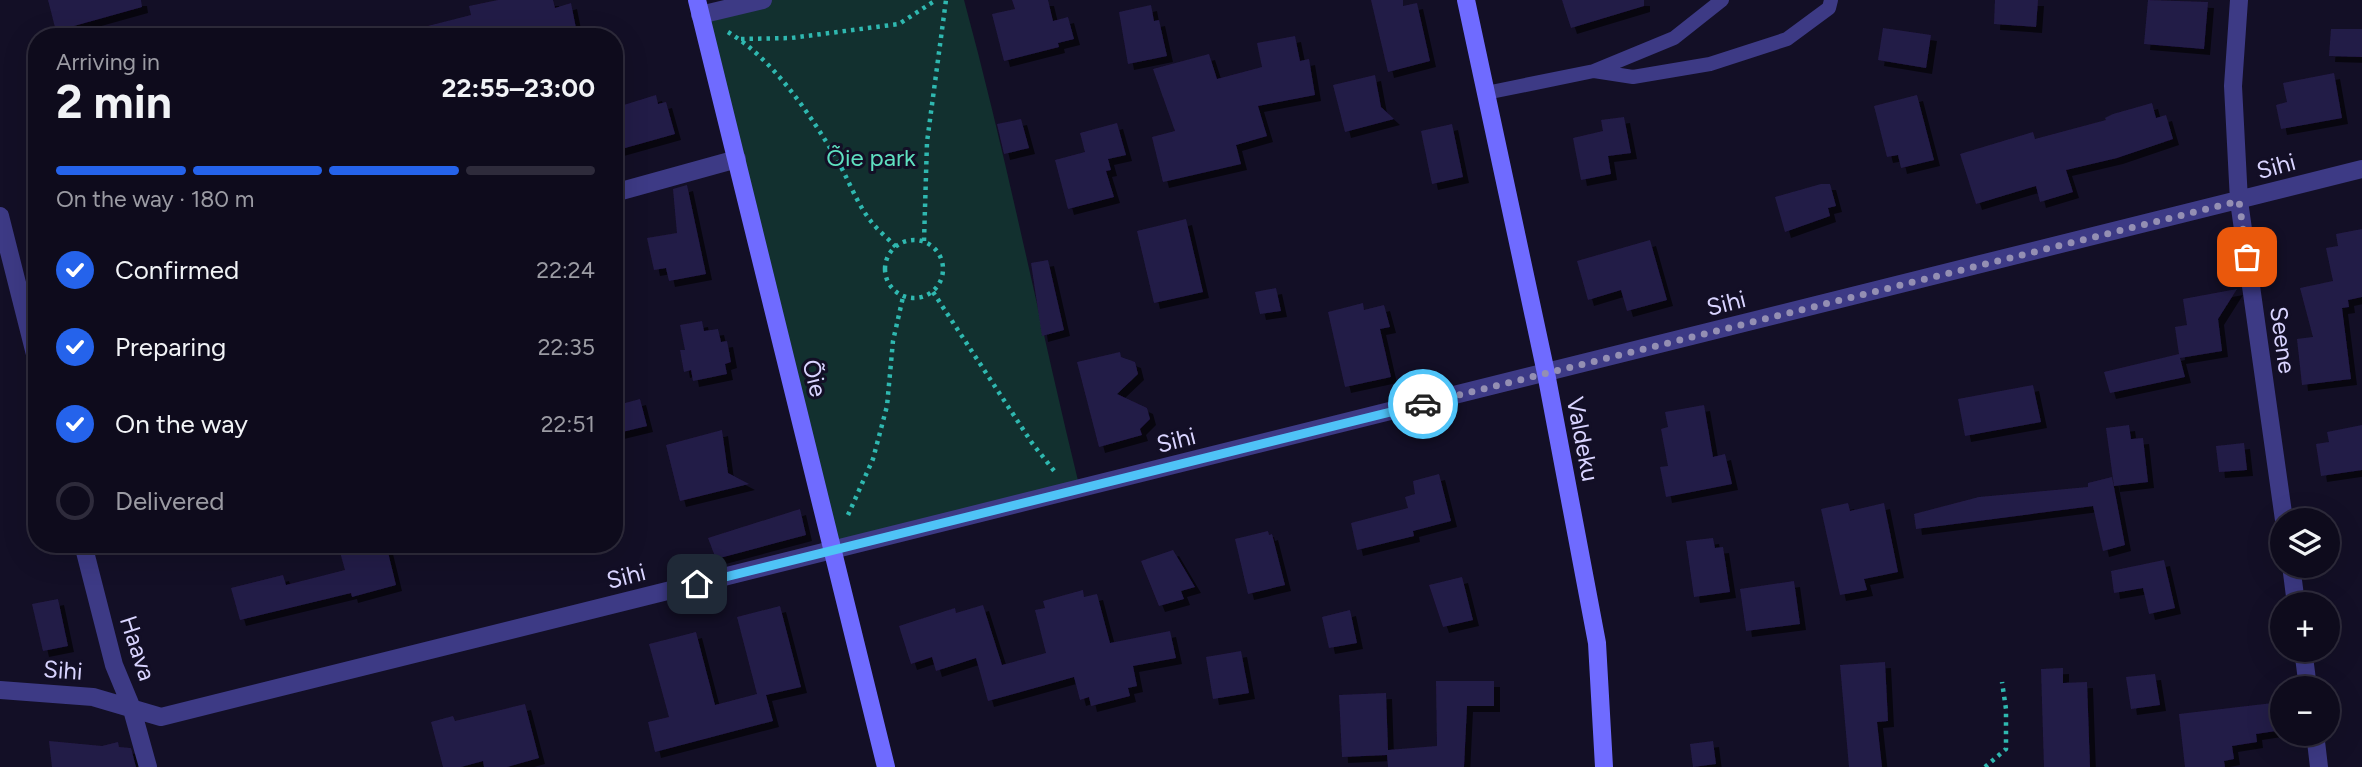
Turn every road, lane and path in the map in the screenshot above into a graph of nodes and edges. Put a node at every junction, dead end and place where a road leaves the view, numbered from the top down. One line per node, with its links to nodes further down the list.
1 (763, 0): 8 (street)
2 (936, 0): 9 (path)
3 (946, 0): 17 (path)
4 (1466, 0): 11 (street, Valdeku)
5 (1722, 0): 10 (lane)
6 (1830, 0): 10 (lane)
7 (2239, 0): 15 (street, Seene)
8 (698, 7): 9 (path); 12 (street, Õie)
9 (741, 40): 18 (path)
10 (1594, 71): 11 (lane)
11 (1486, 93): 22 (street, Valdeku)
12 (737, 159): 14 (street); 25 (street, Õie)
13 (2362, 169): 15 (street, Sihi)
14 (623, 191)
15 (2239, 201): 22 (street, Sihi); 24 (street, Seene)
16 (0, 216): 21 (street)
17 (924, 241): 18 (path); 19 (path)
18 (896, 247): 20 (path)
19 (933, 292): 20 (path); 23 (path)
20 (903, 297): 25 (path)
21 (28, 325)
22 (1546, 373): 23 (street, Sihi); 33 (street, Valdeku)
23 (1071, 491): 25 (street, Sihi)
24 (2282, 508)
25 (830, 543): 29 (street, Sihi); 32 (street, Õie)
26 (85, 553): 29 (street, Haava)
27 (2002, 682): 34 (path)
28 (0, 690): 29 (street, Sihi)
29 (131, 706): 31 (street, Haava)
30 (2317, 746): 35 (street)
31 (148, 767)
32 (886, 767)
33 (1604, 767)
34 (1986, 767)
35 (2319, 767)

